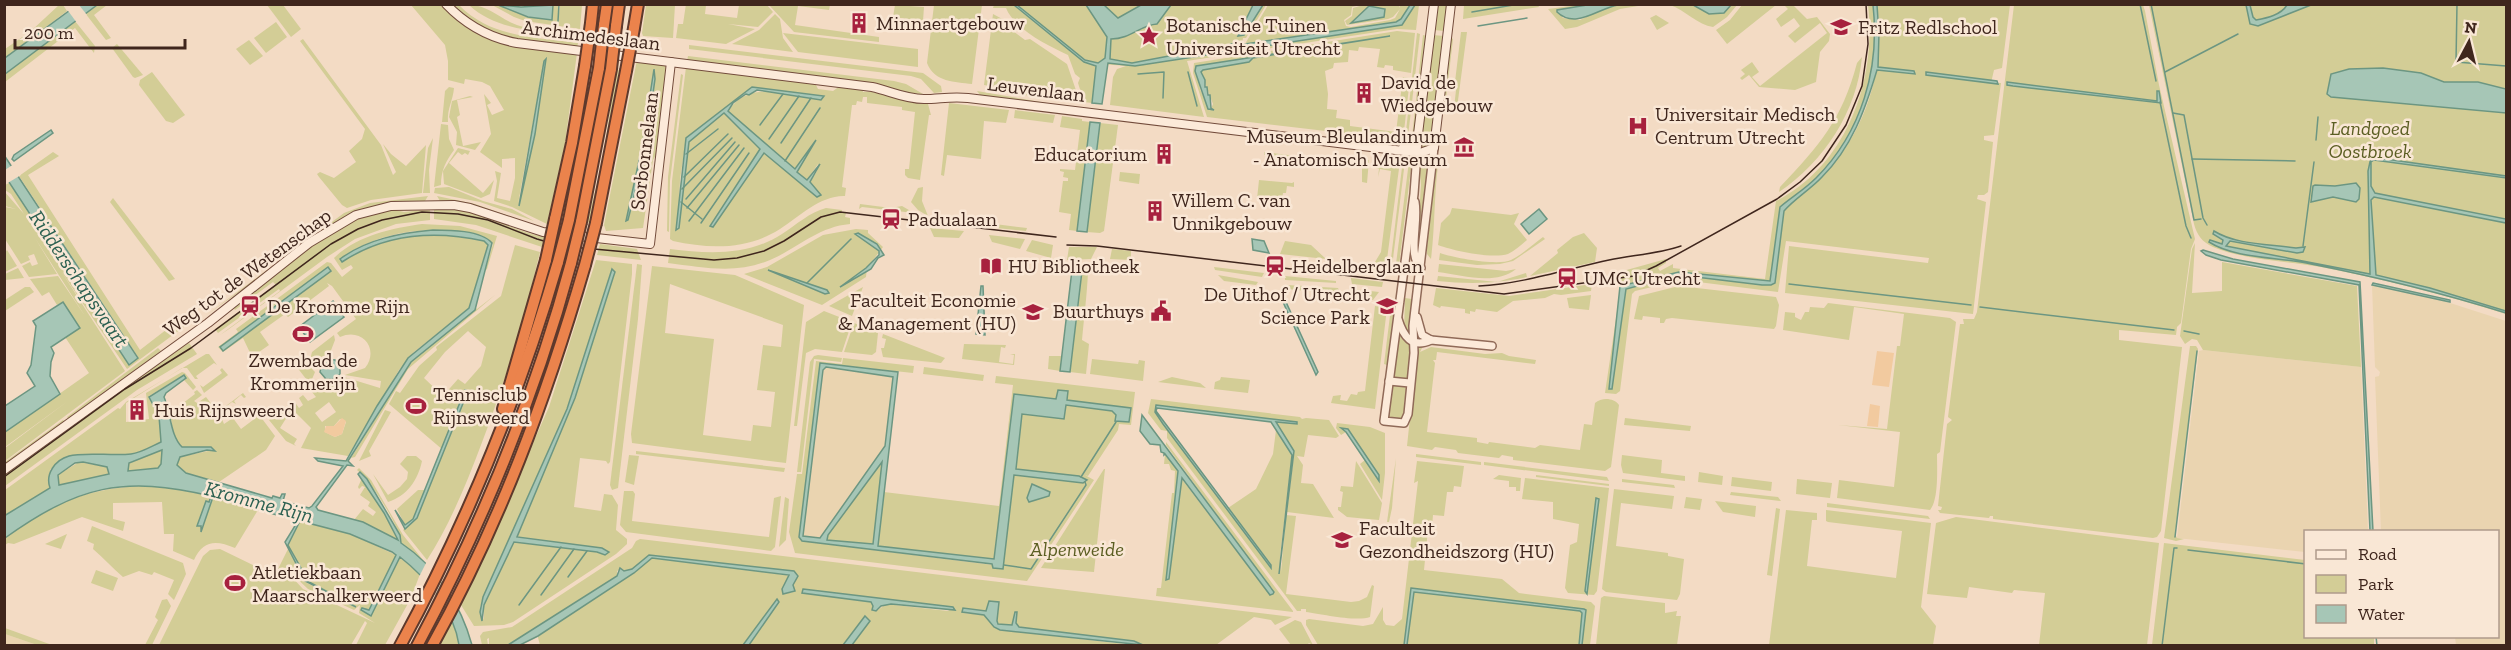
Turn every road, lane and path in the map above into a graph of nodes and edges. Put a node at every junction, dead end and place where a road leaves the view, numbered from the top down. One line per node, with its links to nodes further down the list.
1 (446, 4): 8 (main road, Archimedeslaan)
2 (593, 4): 24 (highway, bridge)
3 (607, 4): 24 (highway, bridge)
4 (619, 4): 26 (highway, bridge)
5 (638, 4): 27 (highway, bridge)
6 (1434, 4): 9 (main road)
7 (1450, 4): 10 (main road)
8 (671, 62): 11 (main road, Leuvenlaan); 14 (main road, Sorbonnelaan)
9 (1418, 134): 11 (main road); 12 (street)
10 (1434, 147): 12 (main road); 15 (street)
11 (1397, 150): 12 (main road, Leuvenlaan)
12 (1416, 153): 13 (street)
13 (1414, 194): 15 (street); 17 (street)
14 (650, 244): 23 (main road, Weg tot de Wetenschap)
15 (1421, 268): 16 (street)
16 (1416, 312): 18 (street); 19 (street)
17 (1398, 319): 19 (street); 21 (street)
18 (1431, 340): 19 (street); 20 (street)
19 (1417, 342): 22 (street)
20 (1492, 346)
21 (1389, 381): 22 (street); 22 (street)
22 (1410, 383)
23 (4, 470)
24 (484, 475): 25 (highway)
25 (400, 645)
26 (417, 645)
27 (432, 645)

